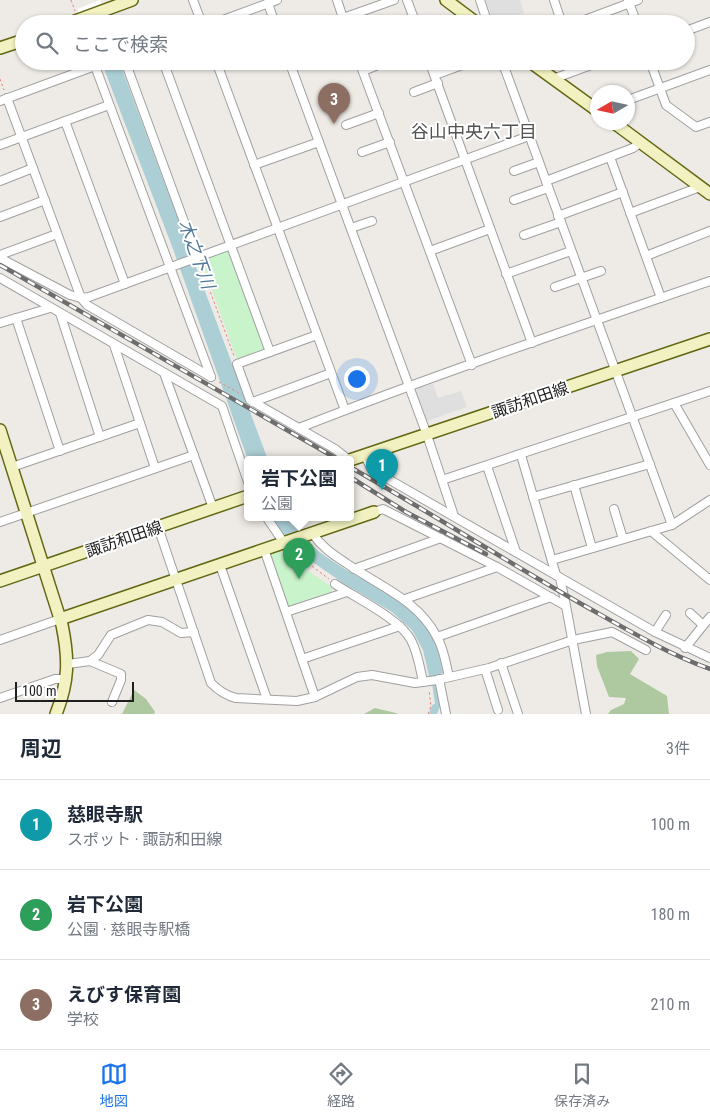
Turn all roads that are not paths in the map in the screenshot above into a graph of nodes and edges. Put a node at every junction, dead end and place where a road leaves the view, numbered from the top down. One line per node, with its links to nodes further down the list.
1 (132, 0): 13 (street)
2 (194, 0): 14 (street)
3 (277, 0): 12 (street)
4 (336, 0): 17 (street)
5 (394, 0): 18 (street)
6 (407, 0): 19 (street)
7 (446, 0): 20 (street)
8 (480, 0): 21 (street)
9 (554, 0): 22 (street)
10 (638, 0): 11 (street)
11 (628, 2): 23 (street); 24 (street)
12 (268, 3): 15 (street); 16 (street)
13 (78, 15)
14 (199, 15)
15 (236, 15)
16 (272, 15)
17 (342, 15)
18 (358, 15)
19 (413, 15)
20 (466, 15)
21 (485, 15)
22 (559, 15)
23 (596, 15)
24 (633, 15)
25 (710, 22): 26 (street)
26 (695, 28)
27 (15, 43): 28 (street)
28 (0, 48)
29 (84, 70): 49 (street)
30 (96, 70): 50 (street)
31 (128, 70): 94 (street)
32 (166, 70): 89 (street)
33 (222, 70): 67 (street)
34 (292, 70): 59 (street)
35 (433, 70): 43 (street)
36 (448, 70): 43 (street)
37 (505, 70): 57 (street)
38 (541, 70): 44 (street)
39 (579, 70): 44 (street)
40 (653, 70): 46 (street)
41 (710, 70): 46 (street)
42 (363, 71): 52 (street)
43 (434, 75): 45 (street)
44 (553, 79): 51 (street)
45 (438, 83): 47 (street); 65 (street)
46 (660, 88): 48 (street); 54 (street)
47 (414, 92)
48 (635, 97)
49 (3, 99): 58 (street)
50 (109, 105): 53 (street); 95 (street)
51 (590, 105)
52 (379, 113): 55 (street); 60 (street)
53 (65, 121): 58 (street); 101 (street)
54 (710, 122)
55 (346, 125)
56 (623, 130): 61 (street)
57 (529, 136): 65 (street); 66 (street)
58 (21, 137): 62 (street); 68 (street)
59 (319, 142): 67 (street); 78 (street)
60 (390, 142): 63 (street); 71 (street)
61 (640, 143): 64 (street); 73 (street)
62 (0, 145)
63 (362, 152)
64 (610, 157): 72 (street); 74 (street)
65 (465, 160): 71 (street); 85 (street)
66 (539, 162): 69 (street); 72 (street)
67 (254, 166): 83 (street)
68 (33, 168): 70 (street); 76 (street)
69 (514, 171)
70 (0, 181)
71 (404, 182): 78 (street); 90 (street)
72 (547, 184): 77 (street); 81 (street)
73 (700, 187): 75 (street); 79 (street)
74 (623, 192): 79 (street); 81 (street)
75 (710, 194)
76 (45, 200): 80 (street); 87 (street)
77 (514, 200)
78 (342, 204): 83 (street); 84 (street)
79 (630, 213): 92 (street)
80 (0, 217)
81 (560, 219): 88 (street); 91 (street)
82 (372, 221): 84 (street)
83 (277, 228): 89 (street); 110 (street)
84 (351, 228): 119 (street)
85 (490, 229): 90 (street); 97 (street)
86 (710, 231): 92 (street)
87 (57, 234): 93 (street); 103 (street)
88 (524, 235)
89 (231, 244): 94 (street); 114 (street)
90 (430, 251): 115 (street)
91 (571, 251): 97 (street); 99 (street)
92 (646, 256): 104 (street)
93 (0, 257): 103 (street)
94 (196, 257): 95 (street)
95 (170, 267): 101 (street); 103 (street)
96 (601, 271): 99 (street)
97 (506, 274): 112 (street)
98 (0, 278): 105 (street)
99 (581, 278): 102 (street); 108 (street)
100 (710, 281): 104 (street)
101 (125, 284): 103 (street)
102 (555, 287)
103 (81, 298)
104 (661, 298): 108 (street)
105 (50, 308): 106 (street); 107 (street)
106 (60, 313): 113 (street); 129 (street)
107 (16, 318): 109 (street); 130 (street)
108 (596, 320): 112 (street); 116 (street)
109 (0, 323)
110 (317, 335): 114 (street); 118 (street)
111 (710, 339): 116 (street, 諏訪和田線)
112 (532, 343): 115 (street)
113 (114, 345): 117 (street); 125 (street)
114 (270, 352): 121 (street)
115 (472, 364): 119 (street)
116 (615, 371): 124 (street); 128 (street, 諏訪和田線)
117 (164, 373): 131 (street); 141 (street)
118 (331, 373): 121 (street); 123 (street)
119 (410, 387): 123 (street); 128 (street)
120 (710, 391): 122 (street)
121 (253, 402): 126 (street)
122 (674, 403): 124 (street); 136 (street)
123 (344, 410): 126 (street)
124 (632, 417): 132 (street); 137 (street)
125 (140, 423): 129 (street); 140 (street)
126 (299, 428): 133 (street)
127 (0, 430): 139 (street)
128 (427, 435): 134 (street, 諏訪和田線); 142 (street)
129 (100, 437): 130 (street)
130 (60, 450): 139 (street)
131 (194, 455): 140 (street); 147 (street)
132 (521, 455): 138 (street); 145 (street)
133 (345, 456)
134 (365, 456): 135 (street, 諏訪和田線); 151 (street)
135 (354, 459)
136 (709, 461)
137 (650, 464): 143 (street); 156 (street)
138 (487, 466): 142 (street); 165 (street)
139 (12, 467): 150 (street)
140 (155, 468): 150 (street)
141 (244, 470)
142 (442, 480): 151 (street)
143 (574, 485): 145 (street); 163 (street)
144 (244, 497): 147 (street, 諏訪和田線)
145 (533, 498): 166 (street)
146 (710, 500): 156 (street)
147 (213, 508): 157 (street, 諏訪和田線)
148 (614, 508): 161 (street)
149 (374, 512): 152 (street); 160 (street)
150 (27, 513): 155 (street); 168 (street)
151 (454, 516): 165 (street)
152 (354, 519)
153 (269, 521): 162 (street)
154 (348, 521): 159 (street)
155 (0, 522)
156 (672, 525): 158 (street)
157 (158, 527): 168 (street, 諏訪和田線); 172 (street)
158 (651, 531): 161 (street); 173 (street)
159 (310, 534): 162 (street); 170 (street)
160 (441, 538): 169 (street); 170 (street)
161 (623, 539): 163 (street)
162 (286, 542): 164 (street)
163 (592, 548): 166 (street)
164 (264, 550): 167 (street); 180 (street)
165 (516, 552): 171 (street)
166 (552, 560): 171 (street)
167 (220, 565): 172 (street); 206 (street)
168 (44, 566): 174 (street, 諏訪和田線); 184 (street)
169 (497, 567): 177 (street); 178 (street)
170 (354, 569): 178 (street)
171 (558, 576): 179 (street); 188 (street)
172 (176, 580): 184 (street); 187 (street)
173 (710, 580)
174 (0, 581)
175 (335, 584): 176 (street)
176 (347, 592): 180 (street); 186 (street)
177 (551, 597): 179 (street); 189 (street)
178 (405, 599): 189 (street)
179 (566, 606): 191 (street)
180 (286, 612): 195 (street)
181 (690, 613): 185 (street)
182 (666, 615): 188 (street)
183 (710, 617): 185 (street)
184 (60, 619): 190 (street); 198 (street)
185 (704, 625): 192 (street)
186 (400, 626): 195 (street); 203 (street)
187 (194, 632): 196 (street); 206 (street)
188 (655, 632): 192 (street)
189 (438, 637): 200 (street)
190 (0, 640)
191 (572, 640): 193 (street); 197 (street); 212 (street)
192 (685, 648): 194 (street)
193 (646, 650)
194 (710, 658)
195 (302, 659): 204 (street)
196 (90, 661): 198 (street); 207 (street)
197 (501, 663): 199 (street); 211 (street)
198 (68, 664): 201 (street)
199 (485, 669): 200 (street); 208 (street)
200 (449, 677): 202 (street)
201 (66, 679): 205 (street); 209 (street)
202 (438, 679): 203 (street); 210 (street)
203 (425, 681): 204 (street)
204 (316, 697): 206 (street)
205 (0, 698)
206 (267, 699)
207 (112, 702)
208 (498, 710)
209 (56, 714)
210 (446, 714)
211 (518, 714)
212 (586, 714)

